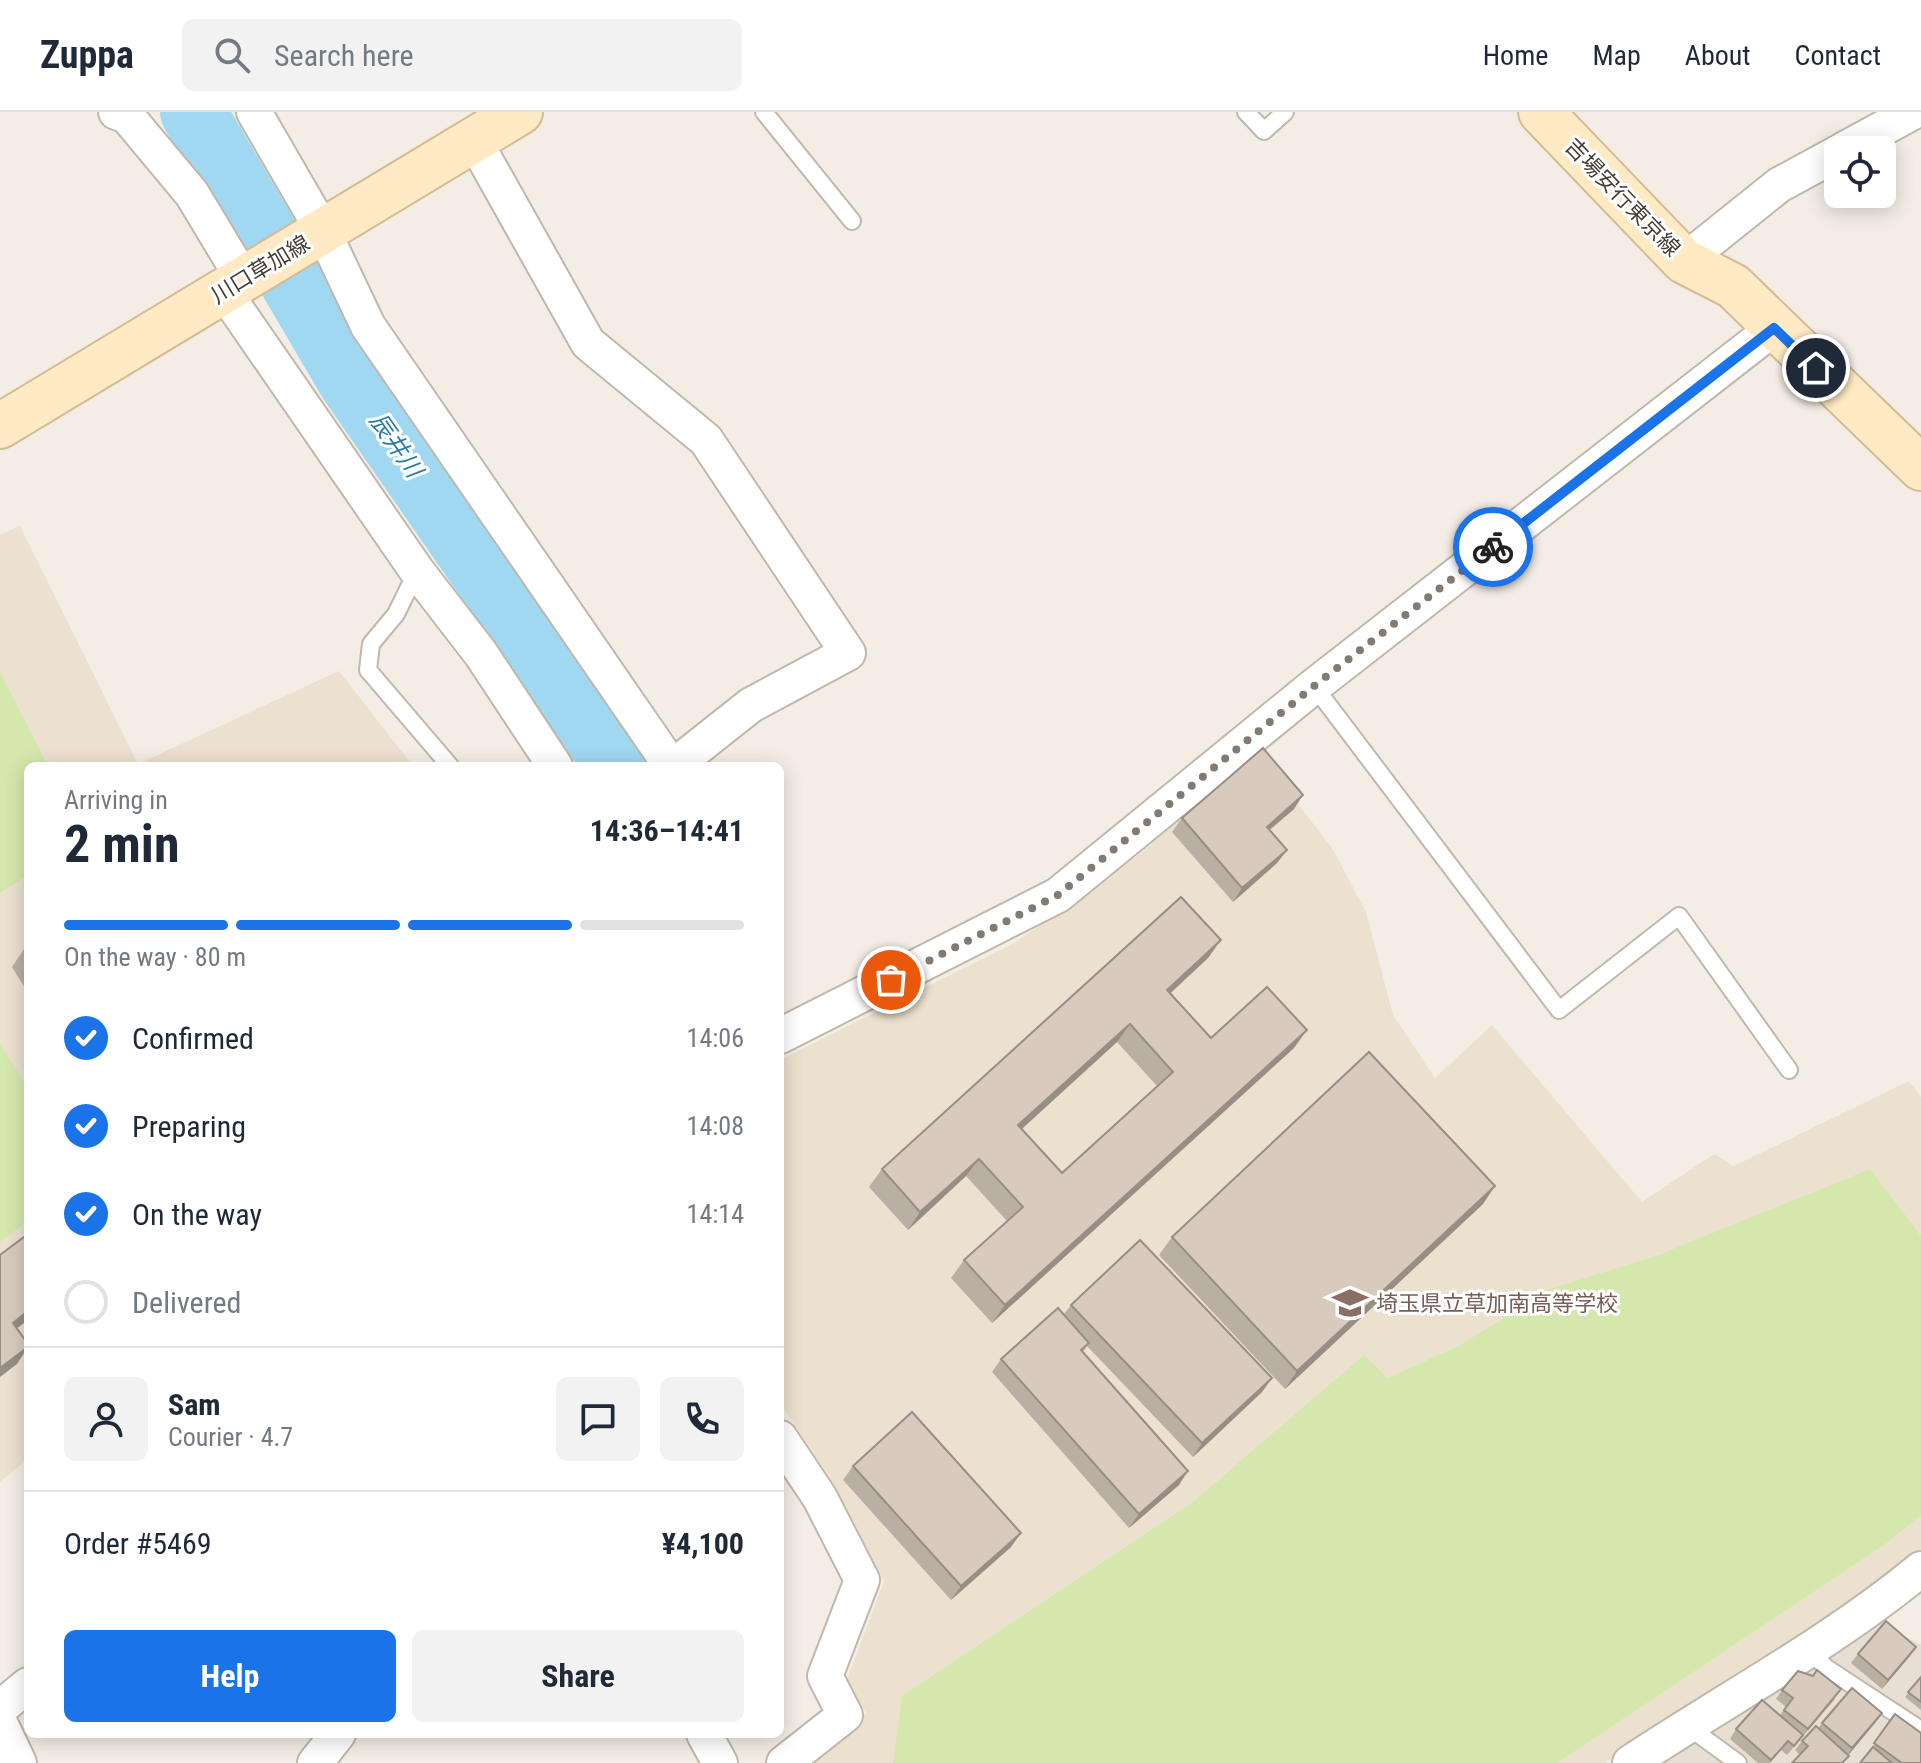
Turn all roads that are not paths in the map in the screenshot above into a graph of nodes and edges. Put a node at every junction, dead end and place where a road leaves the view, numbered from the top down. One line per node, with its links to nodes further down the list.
1 (116, 112): 15 (street)
2 (254, 112): 13 (street)
3 (520, 112): 10 (main road, 川口草加線)
4 (764, 112): 12 (lane)
5 (1246, 112): 6 (lane)
6 (1285, 112)
7 (1541, 112): 14 (main road, 吉場安行東京線)
8 (1913, 112): 9 (street)
9 (1869, 136)
10 (474, 140): 13 (main road, 川口草加線); 24 (street)
11 (1824, 161): 14 (street)
12 (852, 221)
13 (323, 231): 15 (main road, 川口草加線); 23 (street)
14 (1684, 261): 16 (main road, 吉場安行東京線)
15 (232, 283): 17 (main road, 川口草加線); 19 (street)
16 (1774, 328): 18 (main road, 吉場安行東京線); 20 (street)
17 (0, 426)
18 (1921, 468)
19 (417, 571): 21 (lane); 22 (street)
20 (1314, 686): 25 (street); 26 (lane)
21 (447, 762)
22 (552, 762)
23 (670, 762)
24 (678, 762)
25 (784, 1034)
26 (1789, 1070)
27 (784, 1444): 40 (street)
28 (1921, 1569): 29 (street)
29 (1812, 1651): 33 (street); 34 (lane)
30 (24, 1688): 31 (street)
31 (0, 1708)
32 (0, 1723): 37 (street)
33 (1686, 1725): 41 (street); 42 (lane)
34 (1921, 1730)
35 (335, 1738): 38 (street)
36 (706, 1738): 39 (street)
37 (19, 1763)
38 (315, 1763)
39 (720, 1763)
40 (784, 1763)
41 (1630, 1763)
42 (1738, 1763)

